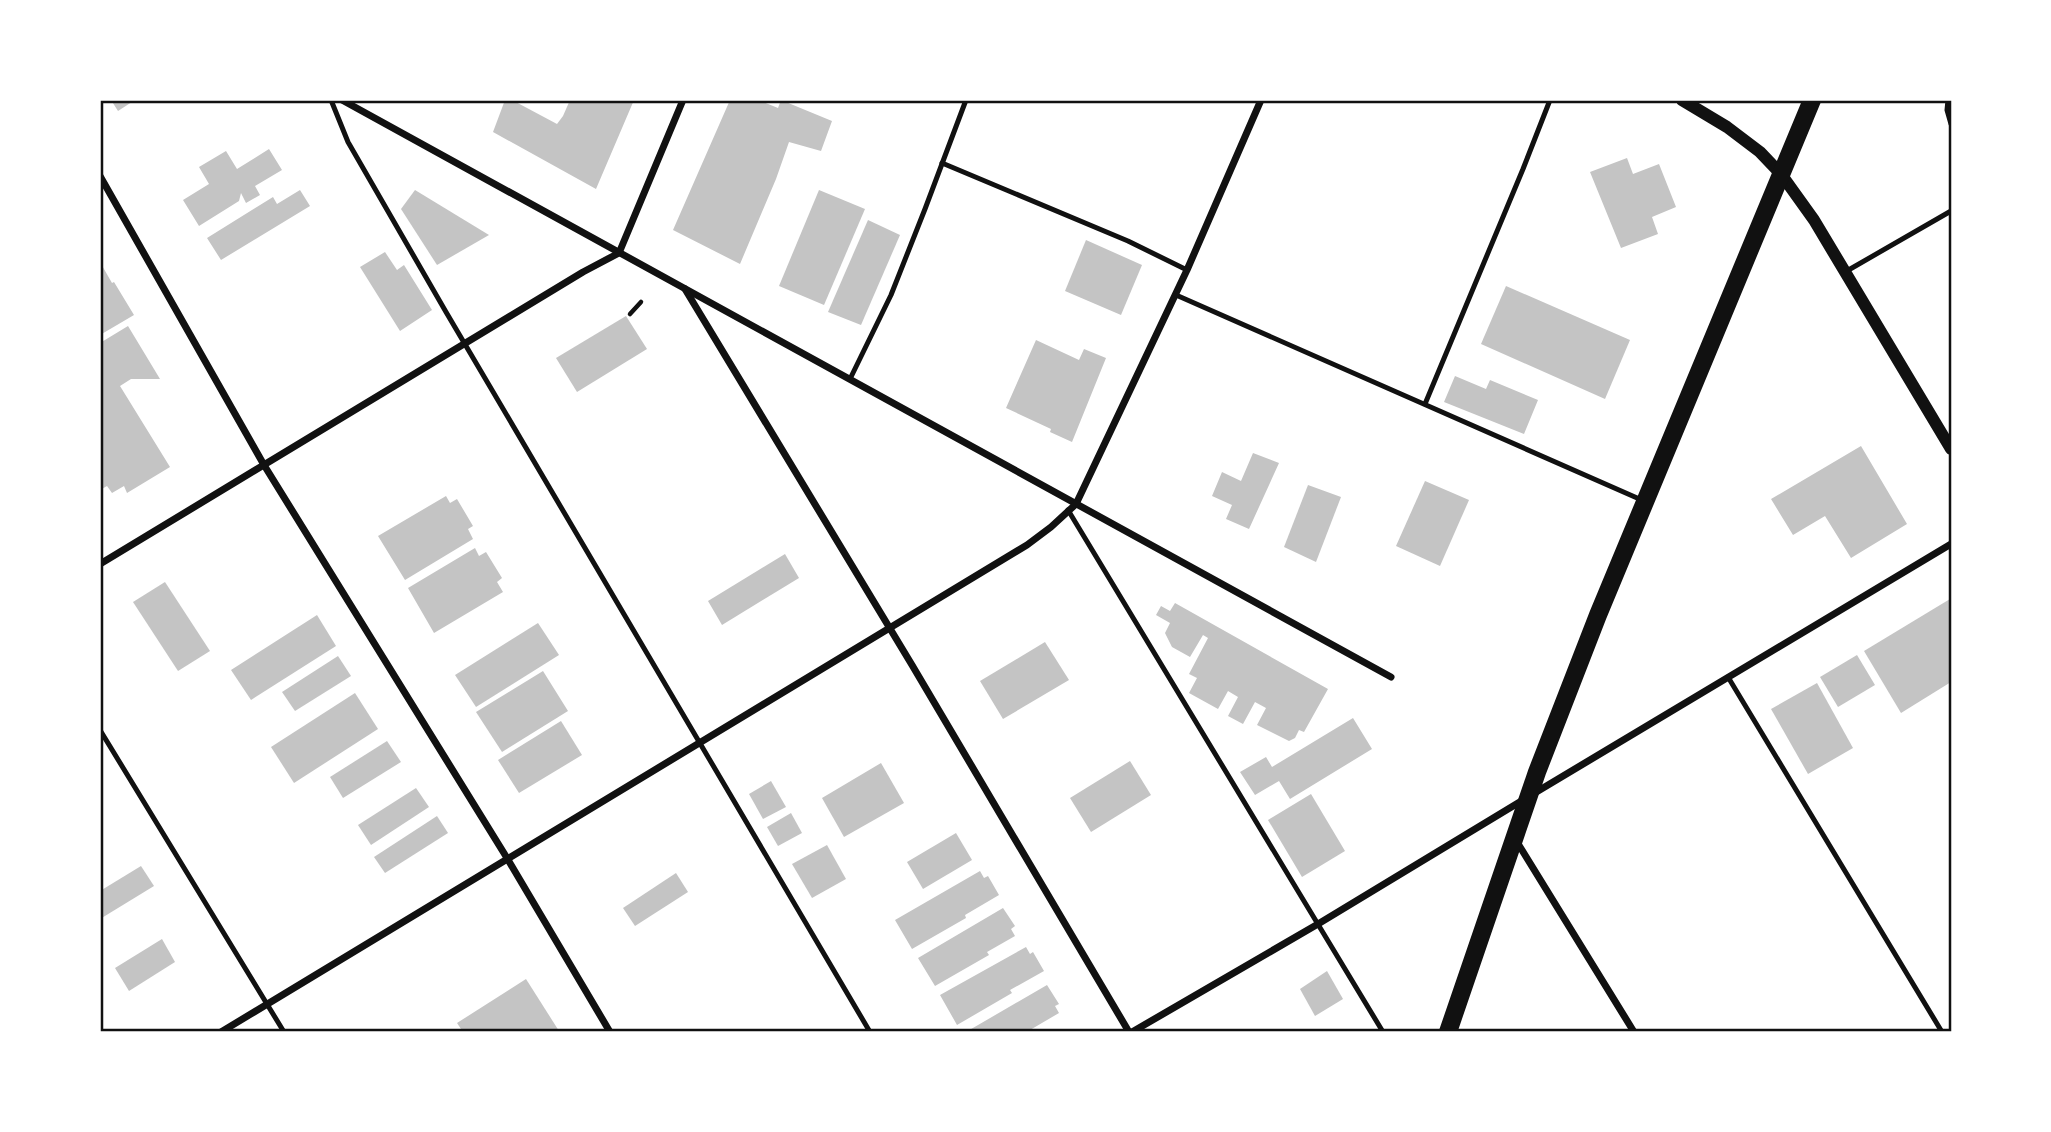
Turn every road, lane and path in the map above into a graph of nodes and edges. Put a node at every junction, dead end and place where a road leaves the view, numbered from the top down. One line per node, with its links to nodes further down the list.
1 (331, 100): 22 (lane)
2 (342, 100): 15 (street)
3 (683, 100): 15 (street)
4 (966, 100): 11 (lane)
5 (1261, 100): 16 (street)
6 (1550, 100): 24 (lane)
7 (1682, 100): 12 (street)
8 (1812, 100): 12 (main road)
9 (1948, 100): 10 (lane)
10 (1951, 124)
11 (942, 163): 16 (lane); 23 (lane)
12 (1781, 174): 17 (street); 27 (main road)
13 (100, 176): 26 (street)
14 (1951, 211): 17 (lane)
15 (620, 253): 18 (street); 22 (street)
16 (1187, 270): 19 (street)
17 (1845, 272): 25 (street)
18 (685, 289): 23 (street); 32 (street)
19 (1176, 295): 24 (lane); 28 (street)
20 (641, 302): 21 (path)
21 (630, 314)
22 (465, 344): 26 (street); 36 (lane)
23 (850, 379): 28 (street)
24 (1425, 404): 27 (lane)
25 (1951, 449)
26 (264, 465): 31 (street); 39 (street)
27 (1644, 502): 37 (main road)
28 (1076, 504): 29 (street); 33 (street)
29 (1068, 510): 32 (street); 40 (lane)
30 (1951, 544): 34 (street)
31 (100, 564)
32 (890, 629): 36 (street); 46 (street)
33 (1391, 677)
34 (1728, 677): 37 (street); 50 (lane)
35 (100, 730): 41 (lane)
36 (700, 743): 39 (street); 45 (lane)
37 (1530, 796): 38 (main road); 40 (street)
38 (1515, 839): 48 (main road); 49 (street)
39 (507, 858): 41 (street); 44 (street)
40 (1318, 924): 46 (street); 47 (lane)
41 (268, 1004): 42 (street); 43 (lane)
42 (221, 1032)
43 (284, 1032)
44 (610, 1032)
45 (870, 1032)
46 (1131, 1032)
47 (1383, 1032)
48 (1448, 1032)
49 (1634, 1032)
50 (1942, 1032)

